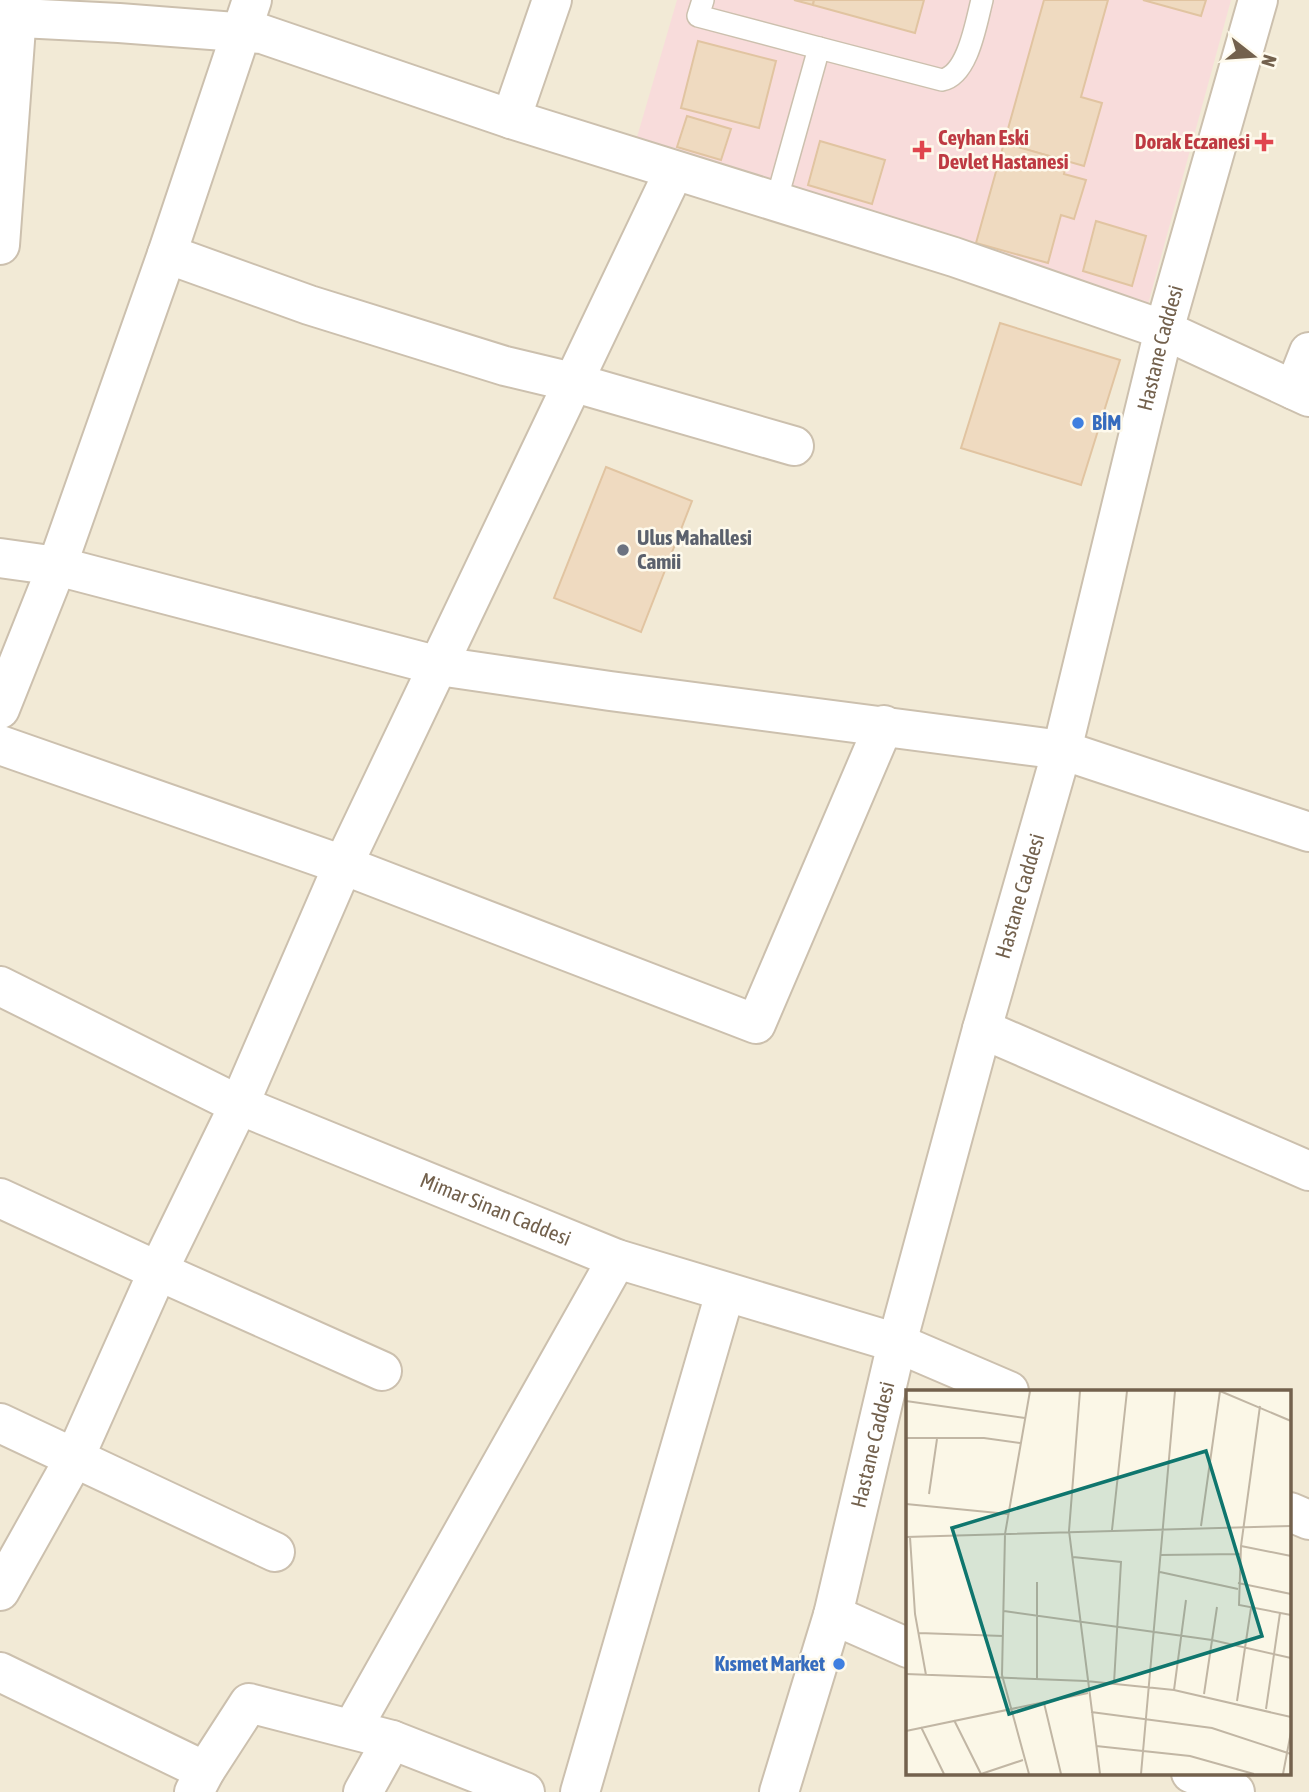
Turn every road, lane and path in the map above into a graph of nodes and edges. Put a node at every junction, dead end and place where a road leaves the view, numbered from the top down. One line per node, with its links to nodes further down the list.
1 (552, 0): 8 (street)
2 (703, 0): 7 (lane)
3 (982, 0): 7 (lane)
4 (1258, 0): 13 (street, Hastane Caddesi)
5 (11, 11): 6 (street); 11 (street)
6 (246, 16): 8 (street); 12 (street)
7 (819, 47): 10 (lane)
8 (511, 119): 9 (street)
9 (674, 171): 10 (street); 15 (street)
10 (776, 202): 13 (street)
11 (0, 245)
12 (167, 254): 15 (street); 19 (street)
13 (1164, 330): 16 (street); 24 (street, Hastane Caddesi)
14 (1309, 352): 16 (street)
15 (572, 382): 17 (street); 20 (street)
16 (1301, 393)
17 (794, 446)
18 (0, 558): 19 (street)
19 (57, 566): 20 (street); 21 (street)
20 (439, 666): 22 (street); 26 (street)
21 (0, 709)
22 (884, 725): 24 (street); 26 (street)
23 (0, 745): 26 (street)
24 (1062, 750): 25 (street); 28 (street, Hastane Caddesi)
25 (1309, 832)
26 (343, 864): 29 (street)
27 (0, 986): 29 (street, Mimar Sinan Caddesi)
28 (982, 1029): 30 (street); 35 (street, Hastane Caddesi)
29 (239, 1105): 32 (street, Mimar Sinan Caddesi); 33 (street)
30 (1309, 1171)
31 (0, 1198): 33 (street)
32 (617, 1259): 34 (street, Mimar Sinan Caddesi); 47 (street)
33 (158, 1271): 36 (street); 39 (street)
34 (725, 1293): 35 (street, Mimar Sinan Caddesi); 53 (street)
35 (897, 1343): 37 (street, Mimar Sinan Caddesi); 44 (street, Hastane Caddesi)
36 (382, 1371)
37 (1007, 1390)
38 (0, 1423): 39 (street)
39 (74, 1459): 42 (street); 43 (street)
40 (1292, 1513): 41 (street)
41 (1309, 1520)
42 (275, 1552)
43 (0, 1591)
44 (833, 1615): 45 (street); 54 (street, Hastane Caddesi)
45 (906, 1647)
46 (0, 1672): 50 (street)
47 (352, 1729): 48 (street); 50 (street)
48 (392, 1740): 51 (street); 52 (street)
49 (1193, 1774): 55 (street)
50 (199, 1782)
51 (363, 1792)
52 (526, 1792)
53 (580, 1792)
54 (779, 1792)
55 (1235, 1792)

